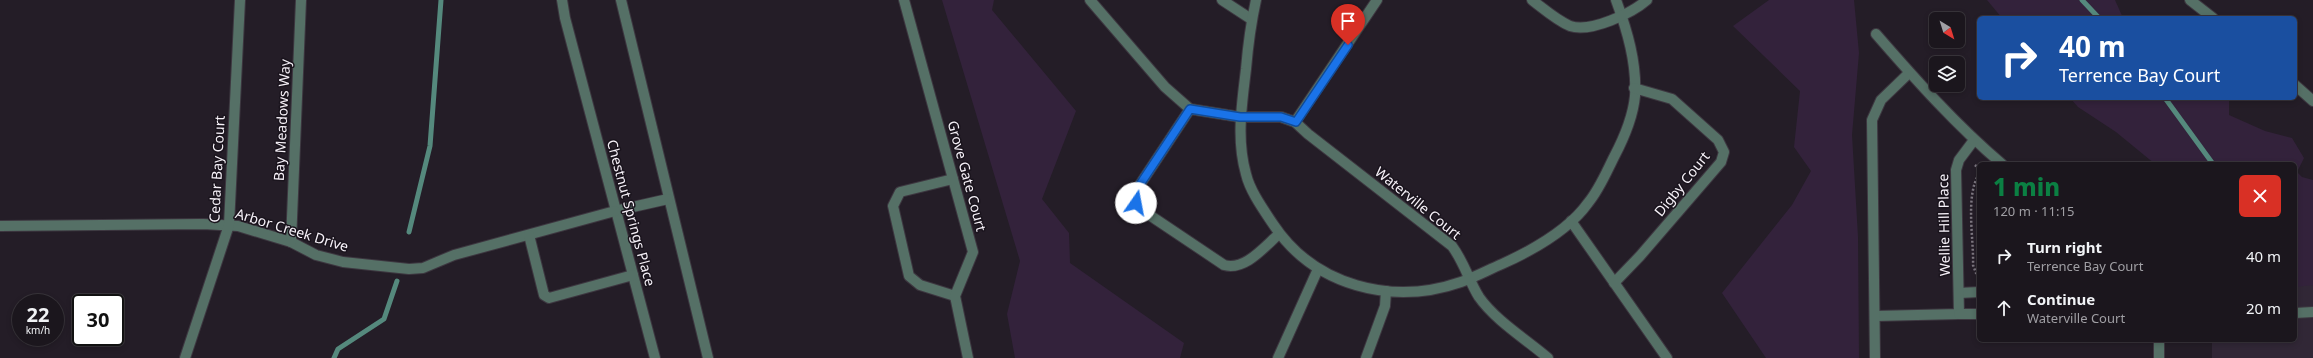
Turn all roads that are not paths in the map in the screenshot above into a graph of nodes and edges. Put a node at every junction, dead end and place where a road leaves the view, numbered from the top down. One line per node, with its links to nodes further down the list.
1 (240, 0): 31 (street, Cedar Bay Court)
2 (302, 0): 35 (street, Bay Meadows Way)
3 (562, 0): 29 (street, Chestnut Springs Place)
4 (621, 0): 28 (street)
5 (904, 0): 27 (street, Grove Gate Court)
6 (1090, 0): 22 (street)
7 (1222, 0): 16 (street)
8 (1256, 0): 16 (street)
9 (1377, 0): 24 (street)
10 (1532, 0): 15 (street)
11 (1616, 0): 15 (street)
12 (1648, 0): 15 (street)
13 (2190, 0): 14 (street)
14 (2210, 16)
15 (1622, 17): 20 (street)
16 (1251, 19): 23 (street)
17 (1876, 34): 18 (street)
18 (1909, 73): 25 (street); 48 (street)
19 (2297, 87): 21 (street)
20 (1634, 88): 30 (street); 39 (street, Digby Court)
21 (2313, 101)
22 (1190, 109): 23 (street, Waterville Court); 33 (street)
23 (1240, 117): 24 (street, Waterville Court); 33 (street)
24 (1296, 122): 38 (street, Waterville Court)
25 (1974, 140): 26 (street); 42 (street, Wellie Hill Place)
26 (2000, 162)
27 (953, 179): 43 (street, Grove Gate Court); 43 (street)
28 (668, 199): 29 (street, Arbor Creek Drive); 52 (street)
29 (615, 210): 34 (street, Arbor Creek Drive); 37 (street, Chestnut Springs Place)
30 (1571, 221): 38 (street); 39 (street)
31 (229, 225): 32 (street, Arbor Creek Drive); 35 (street, Arbor Creek Drive); 50 (street, Cedar Bay Court)
32 (0, 226)
33 (1279, 234): 36 (street)
34 (528, 235): 35 (street, Arbor Creek Drive); 37 (street)
35 (290, 242)
36 (1318, 269): 40 (street); 54 (street)
37 (633, 275): 51 (street, Chestnut Springs Place)
38 (1469, 279): 40 (street); 56 (street, Waterville Court)
39 (1614, 283): 57 (street)
40 (1386, 291): 55 (street)
41 (1977, 292): 42 (street)
42 (1959, 293): 46 (street, Wellie Hill Place)
43 (955, 296): 53 (street)
44 (2313, 312): 45 (street)
45 (2297, 313)
46 (1959, 314): 47 (street); 48 (street)
47 (1977, 314)
48 (1875, 316): 58 (street)
49 (2160, 342): 59 (street)
50 (185, 358)
51 (655, 358)
52 (708, 358)
53 (968, 358)
54 (1278, 358)
55 (1366, 358)
56 (1548, 358)
57 (1667, 358)
58 (1875, 358)
59 (2160, 358)

